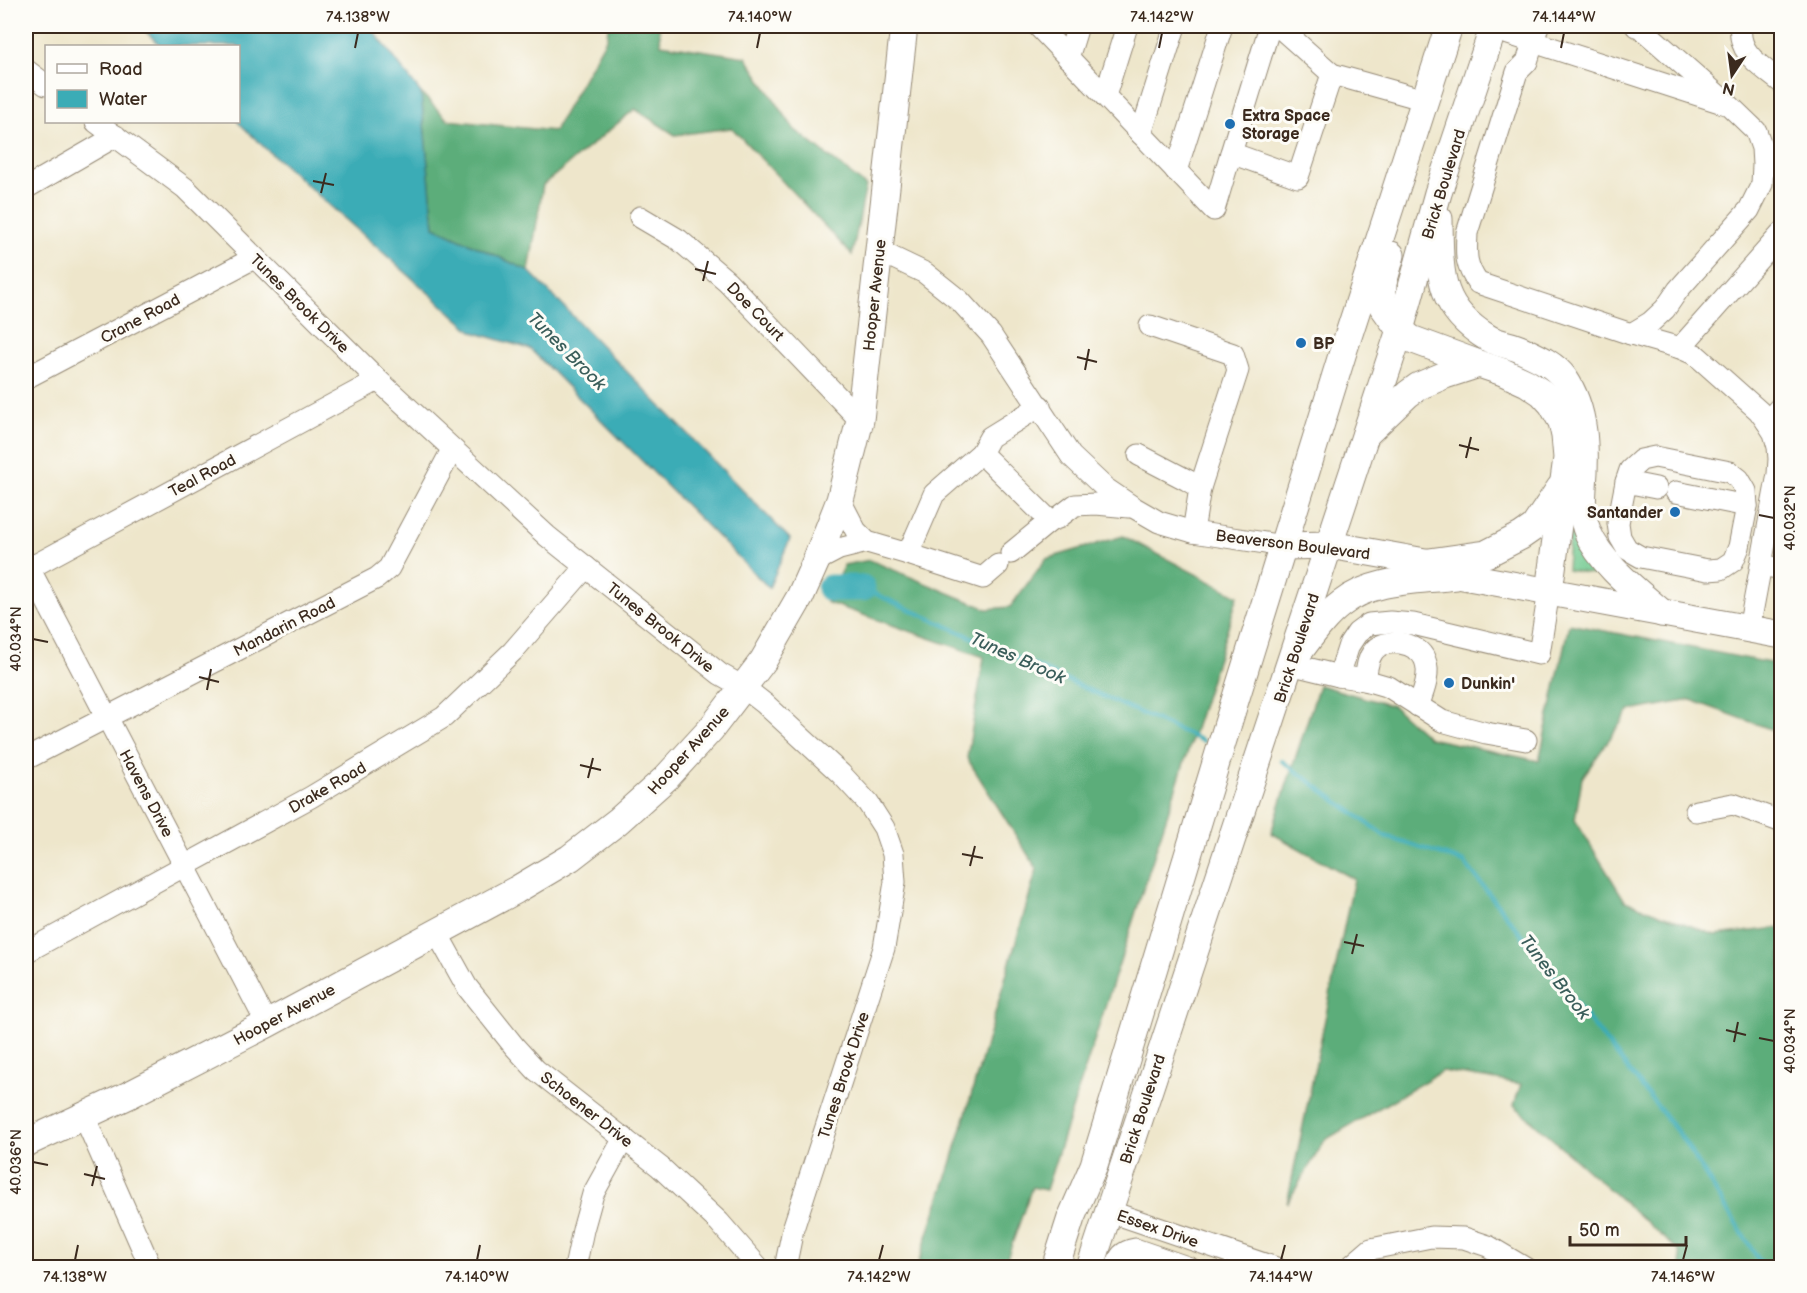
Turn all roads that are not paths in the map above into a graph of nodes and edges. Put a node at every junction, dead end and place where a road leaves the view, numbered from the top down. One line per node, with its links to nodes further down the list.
1 (904, 26): 31 (main road, Hooper Avenue)
2 (1038, 26): 14 (street)
3 (1078, 26): 14 (street)
4 (1127, 26): 19 (street)
5 (1175, 26): 23 (street)
6 (1222, 26): 26 (street)
7 (1270, 26): 25 (street)
8 (1278, 26): 16 (street)
9 (1636, 26): 21 (street)
10 (1741, 26): 17 (street)
11 (1494, 27): 13 (street); 28 (main road, Brick Boulevard)
12 (1447, 32): 20 (main road, Brick Boulevard); 34 (main road)
13 (1536, 34): 21 (street); 35 (street)
14 (1068, 58): 19 (street)
15 (26, 70): 18 (street)
16 (1332, 74): 20 (street); 25 (street)
17 (1782, 83)
18 (45, 84)
19 (1105, 96): 23 (street)
20 (1425, 100): 59 (main road, Brick Boulevard)
21 (1729, 105): 35 (street)
22 (97, 123): 24 (street, Tunes Brook Drive)
23 (1141, 134): 26 (street)
24 (116, 136): 27 (street); 32 (street, Tunes Brook Drive)
25 (1231, 153): 26 (street)
26 (1176, 171)
27 (26, 188)
28 (1438, 193): 34 (main road, Brick Boulevard); 69 (main road)
29 (640, 217): 42 (street, Doe Court)
30 (1782, 233): 36 (street)
31 (879, 251): 41 (street, Beaverson Boulevard); 42 (main road, Hooper Avenue)
32 (254, 258): 38 (street, Crane Road); 39 (street, Tunes Brook Drive)
33 (1150, 326): 50 (street)
34 (1400, 330): 37 (main road); 44 (main road, Brick Boulevard)
35 (1632, 334): 36 (street)
36 (1680, 348): 43 (street)
37 (1479, 364): 44 (main road); 49 (main road)
38 (26, 378)
39 (378, 380): 45 (street, Tunes Brook Drive); 64 (street, Teal Road)
40 (1782, 405): 43 (street)
41 (1040, 406): 46 (street); 52 (street, Beaverson Boulevard)
42 (860, 420): 51 (main road, Hooper Avenue)
43 (1767, 422): 55 (street)
44 (1363, 437): 58 (main road, Brick Boulevard)
45 (452, 450): 65 (street, Tunes Brook Drive); 79 (street, Mandarin Road)
46 (981, 453): 54 (street); 60 (street)
47 (1139, 455): 50 (street)
48 (1626, 482): 53 (street); 53 (street); 53 (street)
49 (1563, 484): 62 (main road); 68 (main road)
50 (1200, 488): 56 (street)
51 (840, 500): 57 (street); 61 (main road, Hooper Avenue)
52 (1133, 507): 54 (street); 56 (street, Beaverson Boulevard)
53 (1745, 516): 55 (street)
54 (1050, 521): 60 (street)
55 (1767, 530): 63 (street)
56 (1193, 532): 59 (street, Beaverson Boulevard)
57 (867, 542): 60 (street); 61 (street)
58 (1330, 545): 59 (main road, Beaverson Boulevard); 62 (main road, Beaverson Boulevard); 74 (main road, Brick Boulevard)
59 (1284, 546): 91 (main road, Brick Boulevard)
60 (908, 554)
61 (816, 561): 77 (main road, Hooper Avenue)
62 (1425, 562): 67 (main road, Beaverson Boulevard)
63 (1761, 565): 66 (street); 71 (street)
64 (27, 567): 79 (street, Havens Drive)
65 (586, 567): 77 (street, Tunes Brook Drive); 84 (street, Drake Road)
66 (1782, 569)
67 (1463, 576): 68 (main road, Beaverson Boulevard); 74 (main road)
68 (1549, 591): 69 (main road, Beaverson Boulevard); 70 (street)
69 (1662, 613): 71 (main road, Beaverson Boulevard)
70 (1405, 623): 73 (street); 75 (street)
71 (1749, 629): 72 (main road, Beaverson Boulevard)
72 (1782, 635)
73 (1402, 644): 76 (street); 78 (street)
74 (1291, 663): 75 (street); 92 (main road, Brick Boulevard)
75 (1339, 676): 76 (street)
76 (1365, 680): 78 (street)
77 (743, 687): 85 (main road, Hooper Avenue); 96 (street, Tunes Brook Drive)
78 (1418, 706): 80 (street)
79 (106, 716): 81 (street, Mandarin Road); 84 (street, Havens Drive)
80 (1526, 740)
81 (26, 759)
82 (1696, 811): 83 (street)
83 (1782, 822)
84 (185, 866): 86 (street, Drake Road); 87 (street, Havens Drive)
85 (437, 933): 87 (main road, Hooper Avenue); 89 (street, Schoener Drive)
86 (26, 951)
87 (267, 1024): 88 (main road, Hooper Avenue)
88 (84, 1116): 90 (main road, Hooper Avenue); 93 (street)
89 (624, 1138): 94 (street); 95 (street, Schoener Drive)
90 (26, 1143)
91 (1094, 1165): 92 (main road); 97 (main road, Brick Boulevard)
92 (1108, 1211): 98 (main road, Brick Boulevard); 101 (street, Essex Drive)
93 (151, 1268)
94 (575, 1268)
95 (759, 1268)
96 (785, 1268)
97 (1055, 1268)
98 (1090, 1268)
99 (1116, 1268): 100 (street)
100 (1190, 1268)
101 (1276, 1268)
102 (1349, 1268): 103 (street)
103 (1525, 1268)

